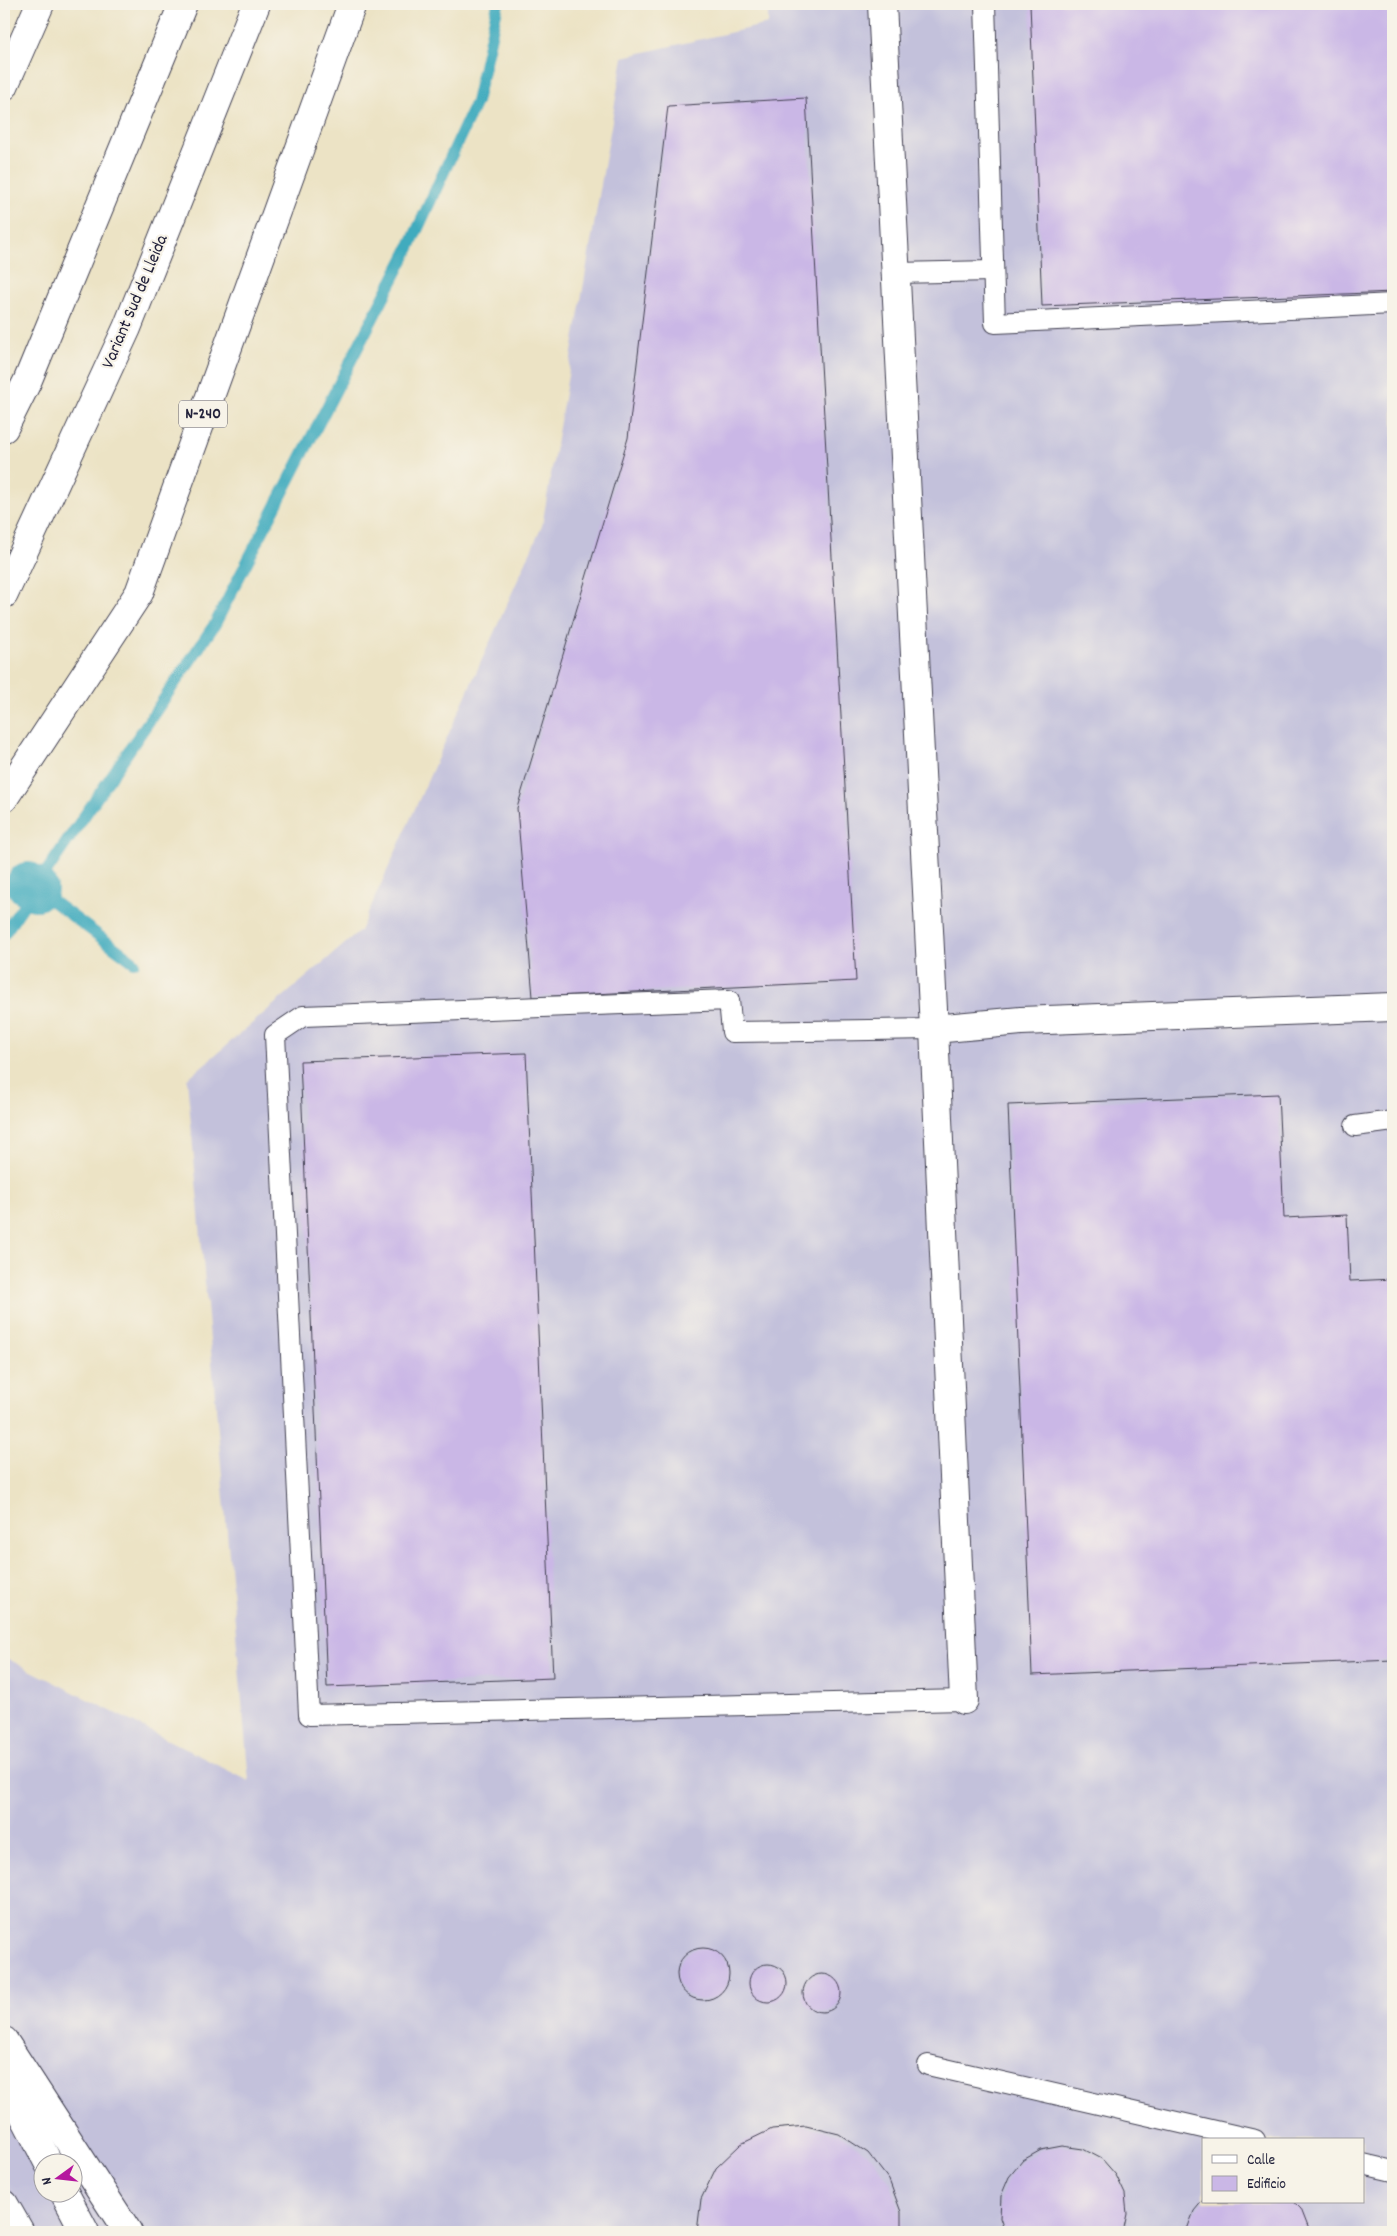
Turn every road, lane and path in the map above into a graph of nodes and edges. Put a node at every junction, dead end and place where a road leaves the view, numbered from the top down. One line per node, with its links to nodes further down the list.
1 (40, 4): 7 (main road)
2 (183, 4): 11 (main road)
3 (256, 4): 12 (main road, Variant Sud de Lleida)
4 (352, 4): 13 (main road, N-240)
5 (882, 4): 9 (main road)
6 (985, 4): 8 (lane)
7 (4, 86)
8 (993, 271): 9 (lane); 10 (lane)
9 (896, 273): 15 (main road)
10 (1393, 304)
11 (4, 428)
12 (4, 594)
13 (4, 798)
14 (1393, 1007): 15 (main road)
15 (934, 1029): 18 (main road); 18 (lane)
16 (1393, 1121): 17 (lane)
17 (1355, 1126)
18 (964, 1700)
19 (4, 2041): 30 (main road)
20 (928, 2065): 22 (lane)
21 (4, 2076): 23 (main road)
22 (1246, 2138)
23 (44, 2154)
24 (1364, 2164): 25 (lane)
25 (1393, 2171)
26 (4, 2204): 28 (main road)
27 (70, 2204): 29 (main road)
28 (20, 2232)
29 (85, 2232)
30 (128, 2232)

